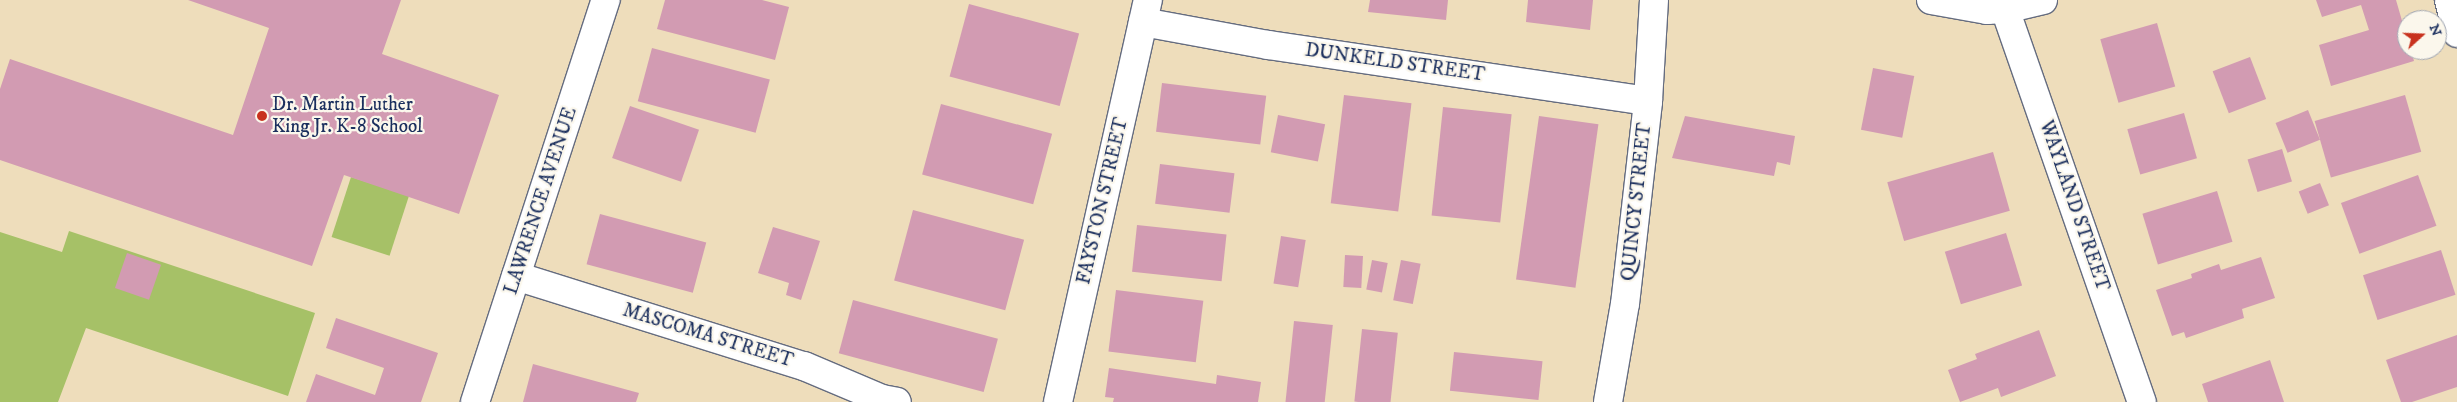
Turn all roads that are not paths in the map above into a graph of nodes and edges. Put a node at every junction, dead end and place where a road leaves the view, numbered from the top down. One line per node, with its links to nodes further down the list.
1 (606, 0): 10 (street, LAWRENCE AVENUE)
2 (1654, 0): 9 (street, QUINCY STREET)
3 (1931, 0): 6 (street)
4 (2043, 0): 6 (street)
5 (2449, 0): 8 (street)
6 (2005, 9): 15 (street, WAYLAND STREET)
7 (1145, 11): 9 (street, DUNKELD STREET); 13 (street, FAYSTON STREET)
8 (2457, 33)
9 (1648, 101): 14 (street, QUINCY STREET)
10 (516, 276): 11 (street, MASCOMA STREET); 12 (street, LAWRENCE AVENUE)
11 (887, 401)
12 (475, 402)
13 (1058, 402)
14 (1608, 402)
15 (2142, 402)

